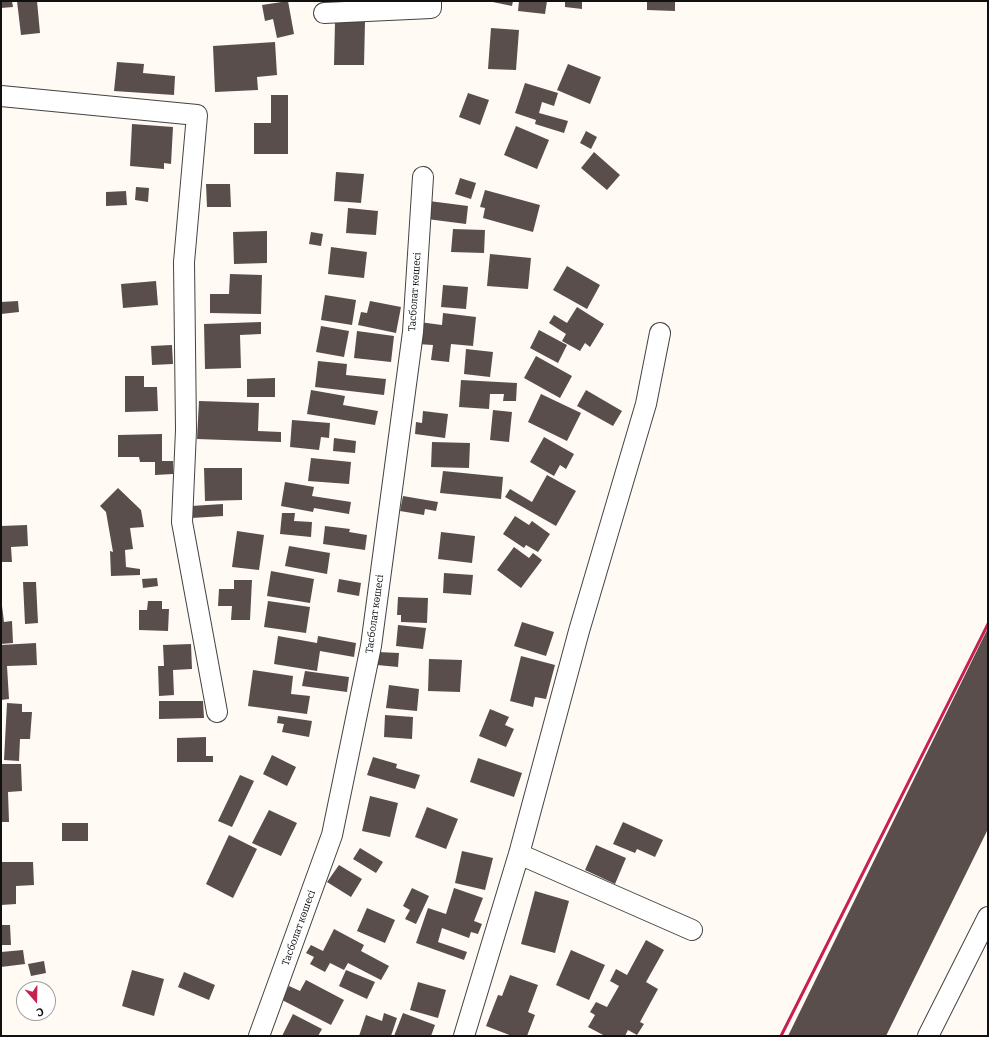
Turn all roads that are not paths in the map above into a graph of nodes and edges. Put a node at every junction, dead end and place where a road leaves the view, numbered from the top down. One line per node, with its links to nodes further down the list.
1 (431, 1): 2 (street)
2 (324, 13)
3 (1, 96): 6 (street)
4 (423, 177): 10 (street, Тасболат көшесі)
5 (660, 333): 7 (street)
6 (217, 712)
7 (519, 854): 9 (street); 11 (street)
8 (988, 917): 12 (street)
9 (692, 930)
10 (259, 1036)
11 (464, 1036)
12 (928, 1036)

